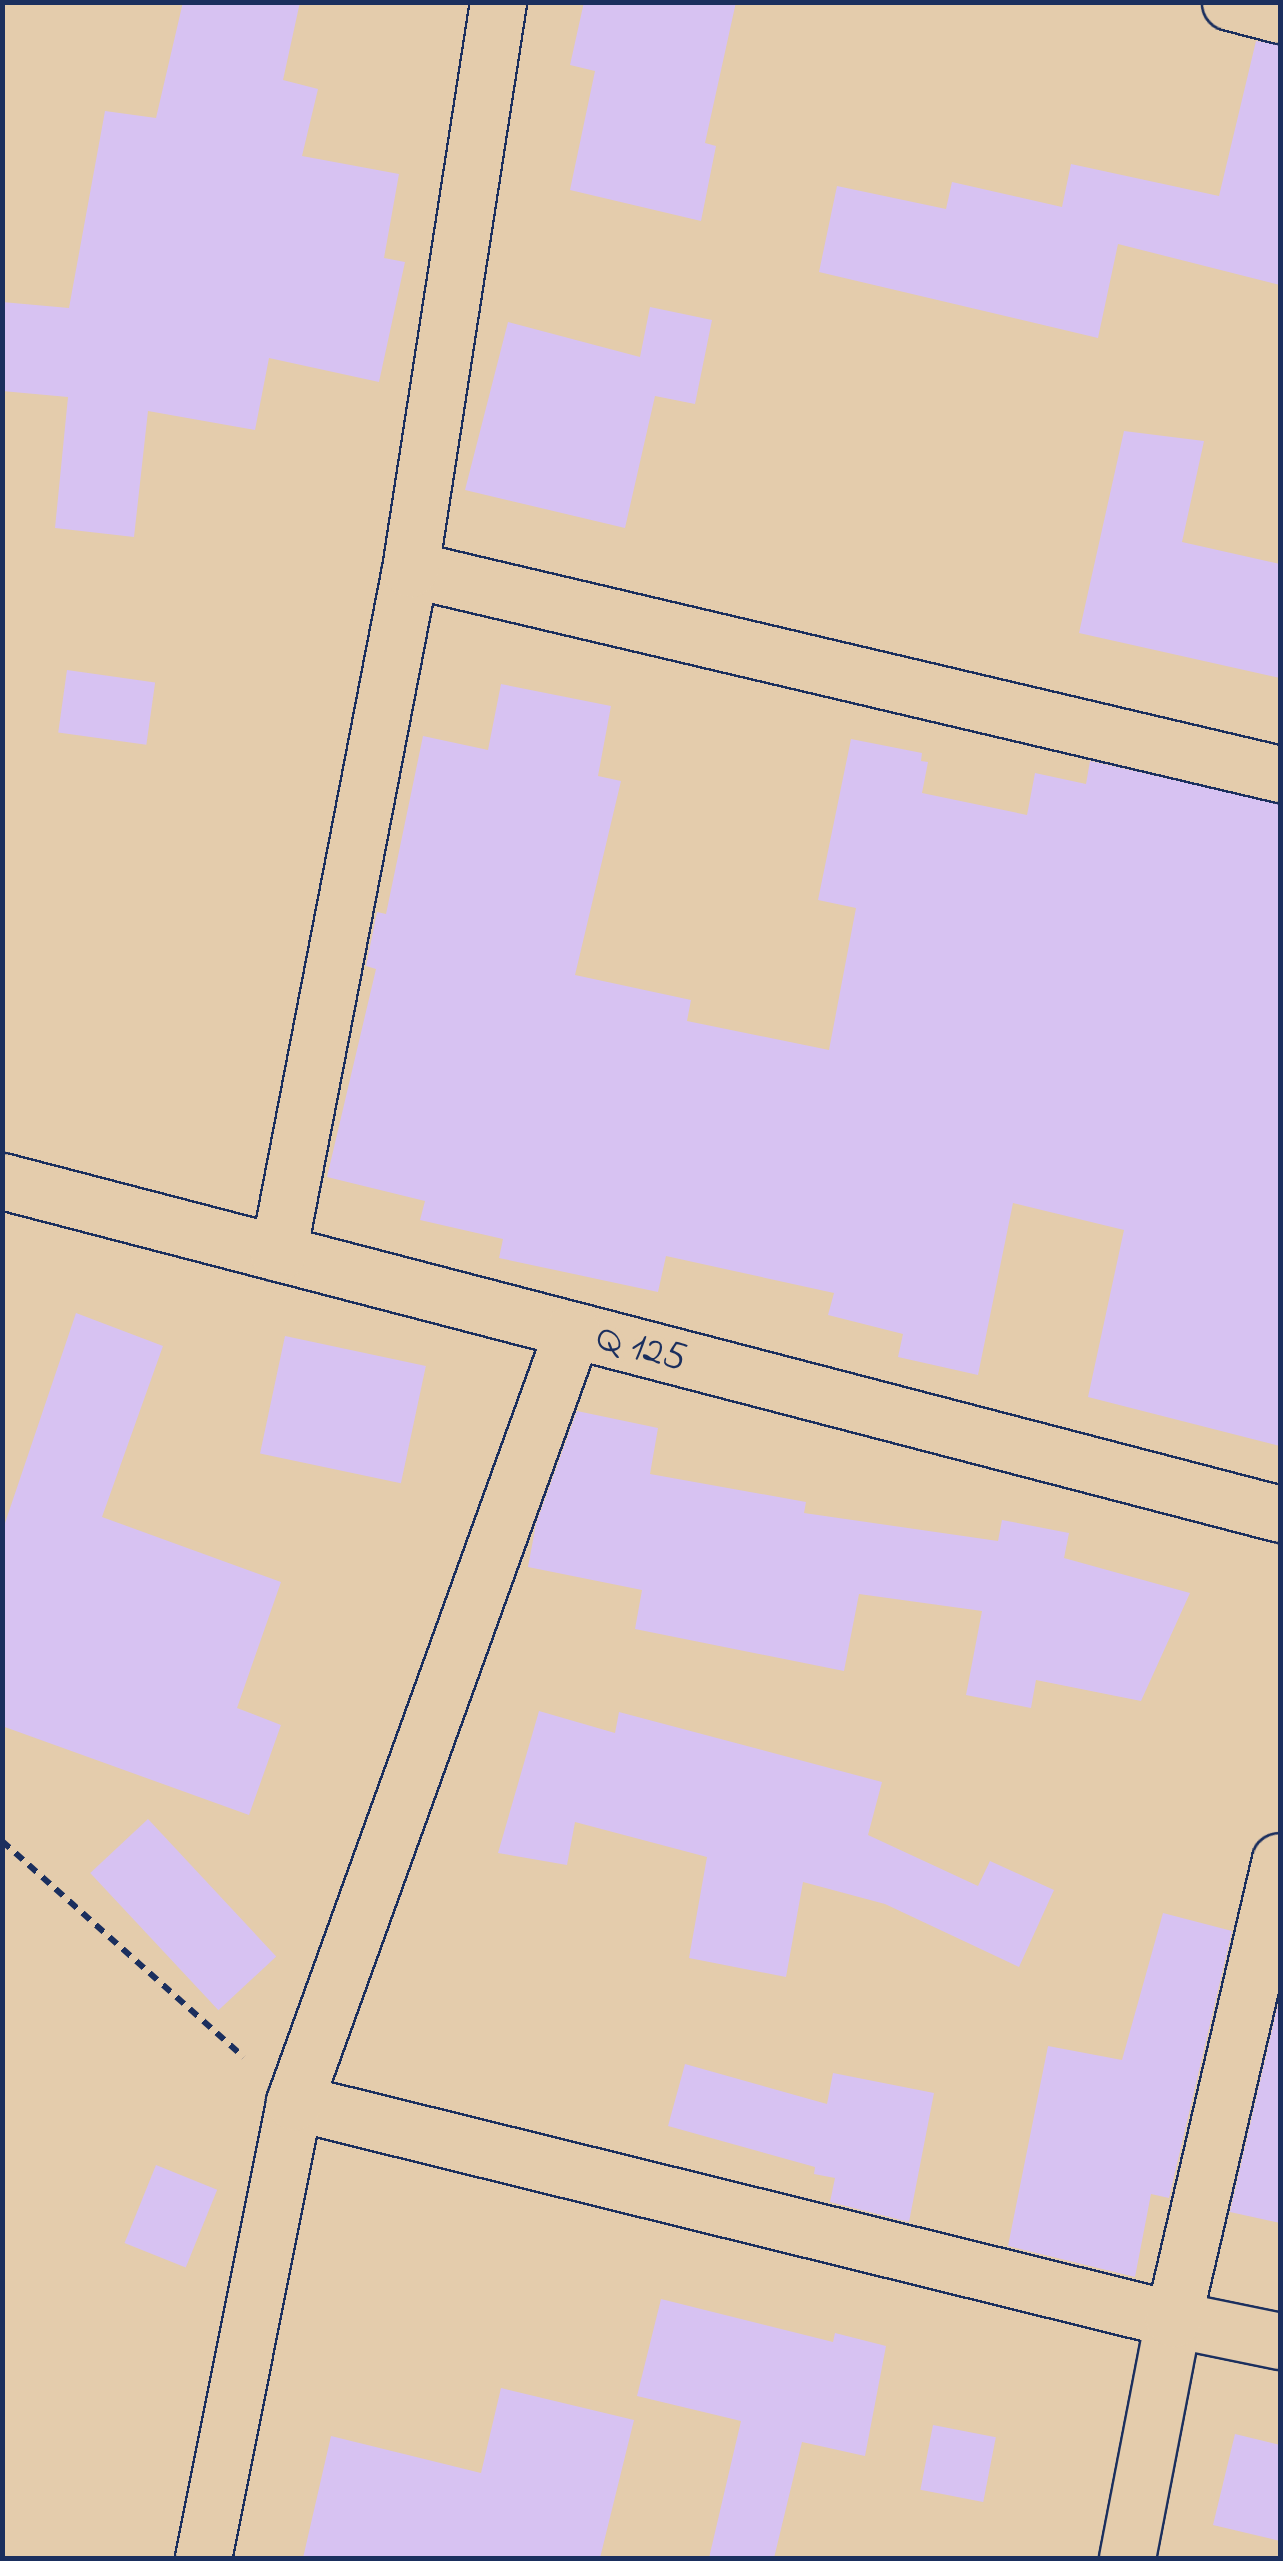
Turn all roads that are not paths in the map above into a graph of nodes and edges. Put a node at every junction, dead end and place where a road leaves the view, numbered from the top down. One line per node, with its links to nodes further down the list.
1 (498, 2): 4 (street)
2 (1230, 2): 3 (street)
3 (1280, 15)
4 (410, 569): 5 (street); 7 (street)
5 (1280, 774)
6 (2, 1181): 7 (street, Q 125)
7 (278, 1252): 8 (street, Q 125)
8 (572, 1332): 9 (street, Q 125); 11 (street)
9 (1280, 1514)
10 (1280, 1861): 12 (street)
11 (294, 2102): 12 (street); 14 (street)
12 (1173, 2319): 13 (street); 15 (street)
13 (1280, 2342)
14 (203, 2558)
15 (1128, 2558)

